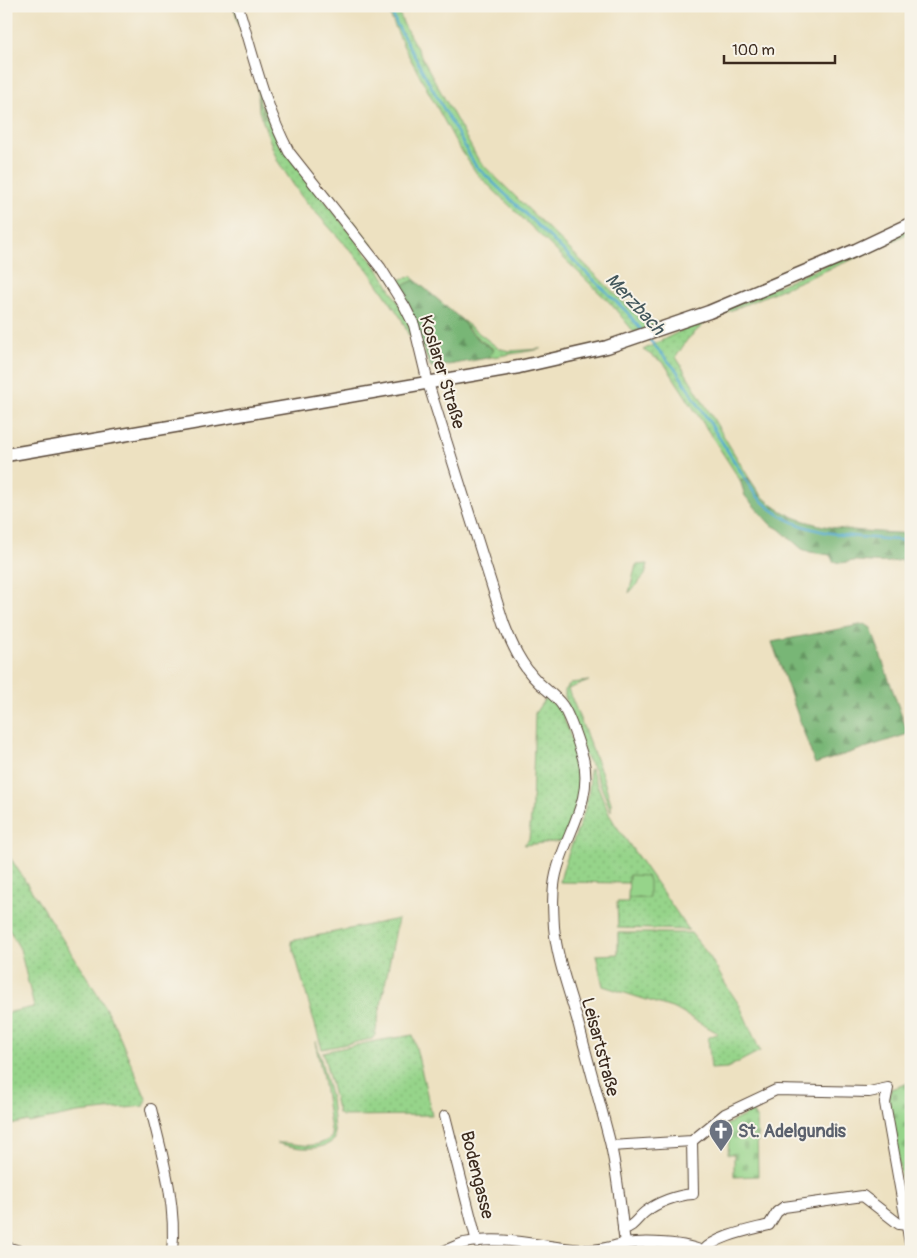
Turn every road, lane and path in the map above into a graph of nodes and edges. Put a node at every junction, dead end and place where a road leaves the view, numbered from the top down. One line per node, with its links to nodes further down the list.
1 (238, 6): 3 (street, Koslarer Straße)
2 (911, 224): 3 (main road)
3 (428, 383): 4 (main road); 5 (street, Koslarer Straße)
4 (6, 455)
5 (562, 705): 9 (street, Leisartstraße)
6 (151, 1109): 19 (street)
7 (444, 1116): 12 (street, Bodengasse)
8 (692, 1141): 9 (street); 10 (street); 11 (street)
9 (611, 1146): 11 (street, Leisartstraße)
10 (907, 1225): 15 (street); 17 (street)
11 (624, 1229): 13 (street, Leisartstraße)
12 (478, 1242): 16 (street); 20 (street)
13 (625, 1244): 16 (street); 17 (street)
14 (6, 1247): 18 (street)
15 (911, 1249)
16 (583, 1251)
17 (703, 1251)
18 (22, 1252)
19 (172, 1252)
20 (442, 1252)

